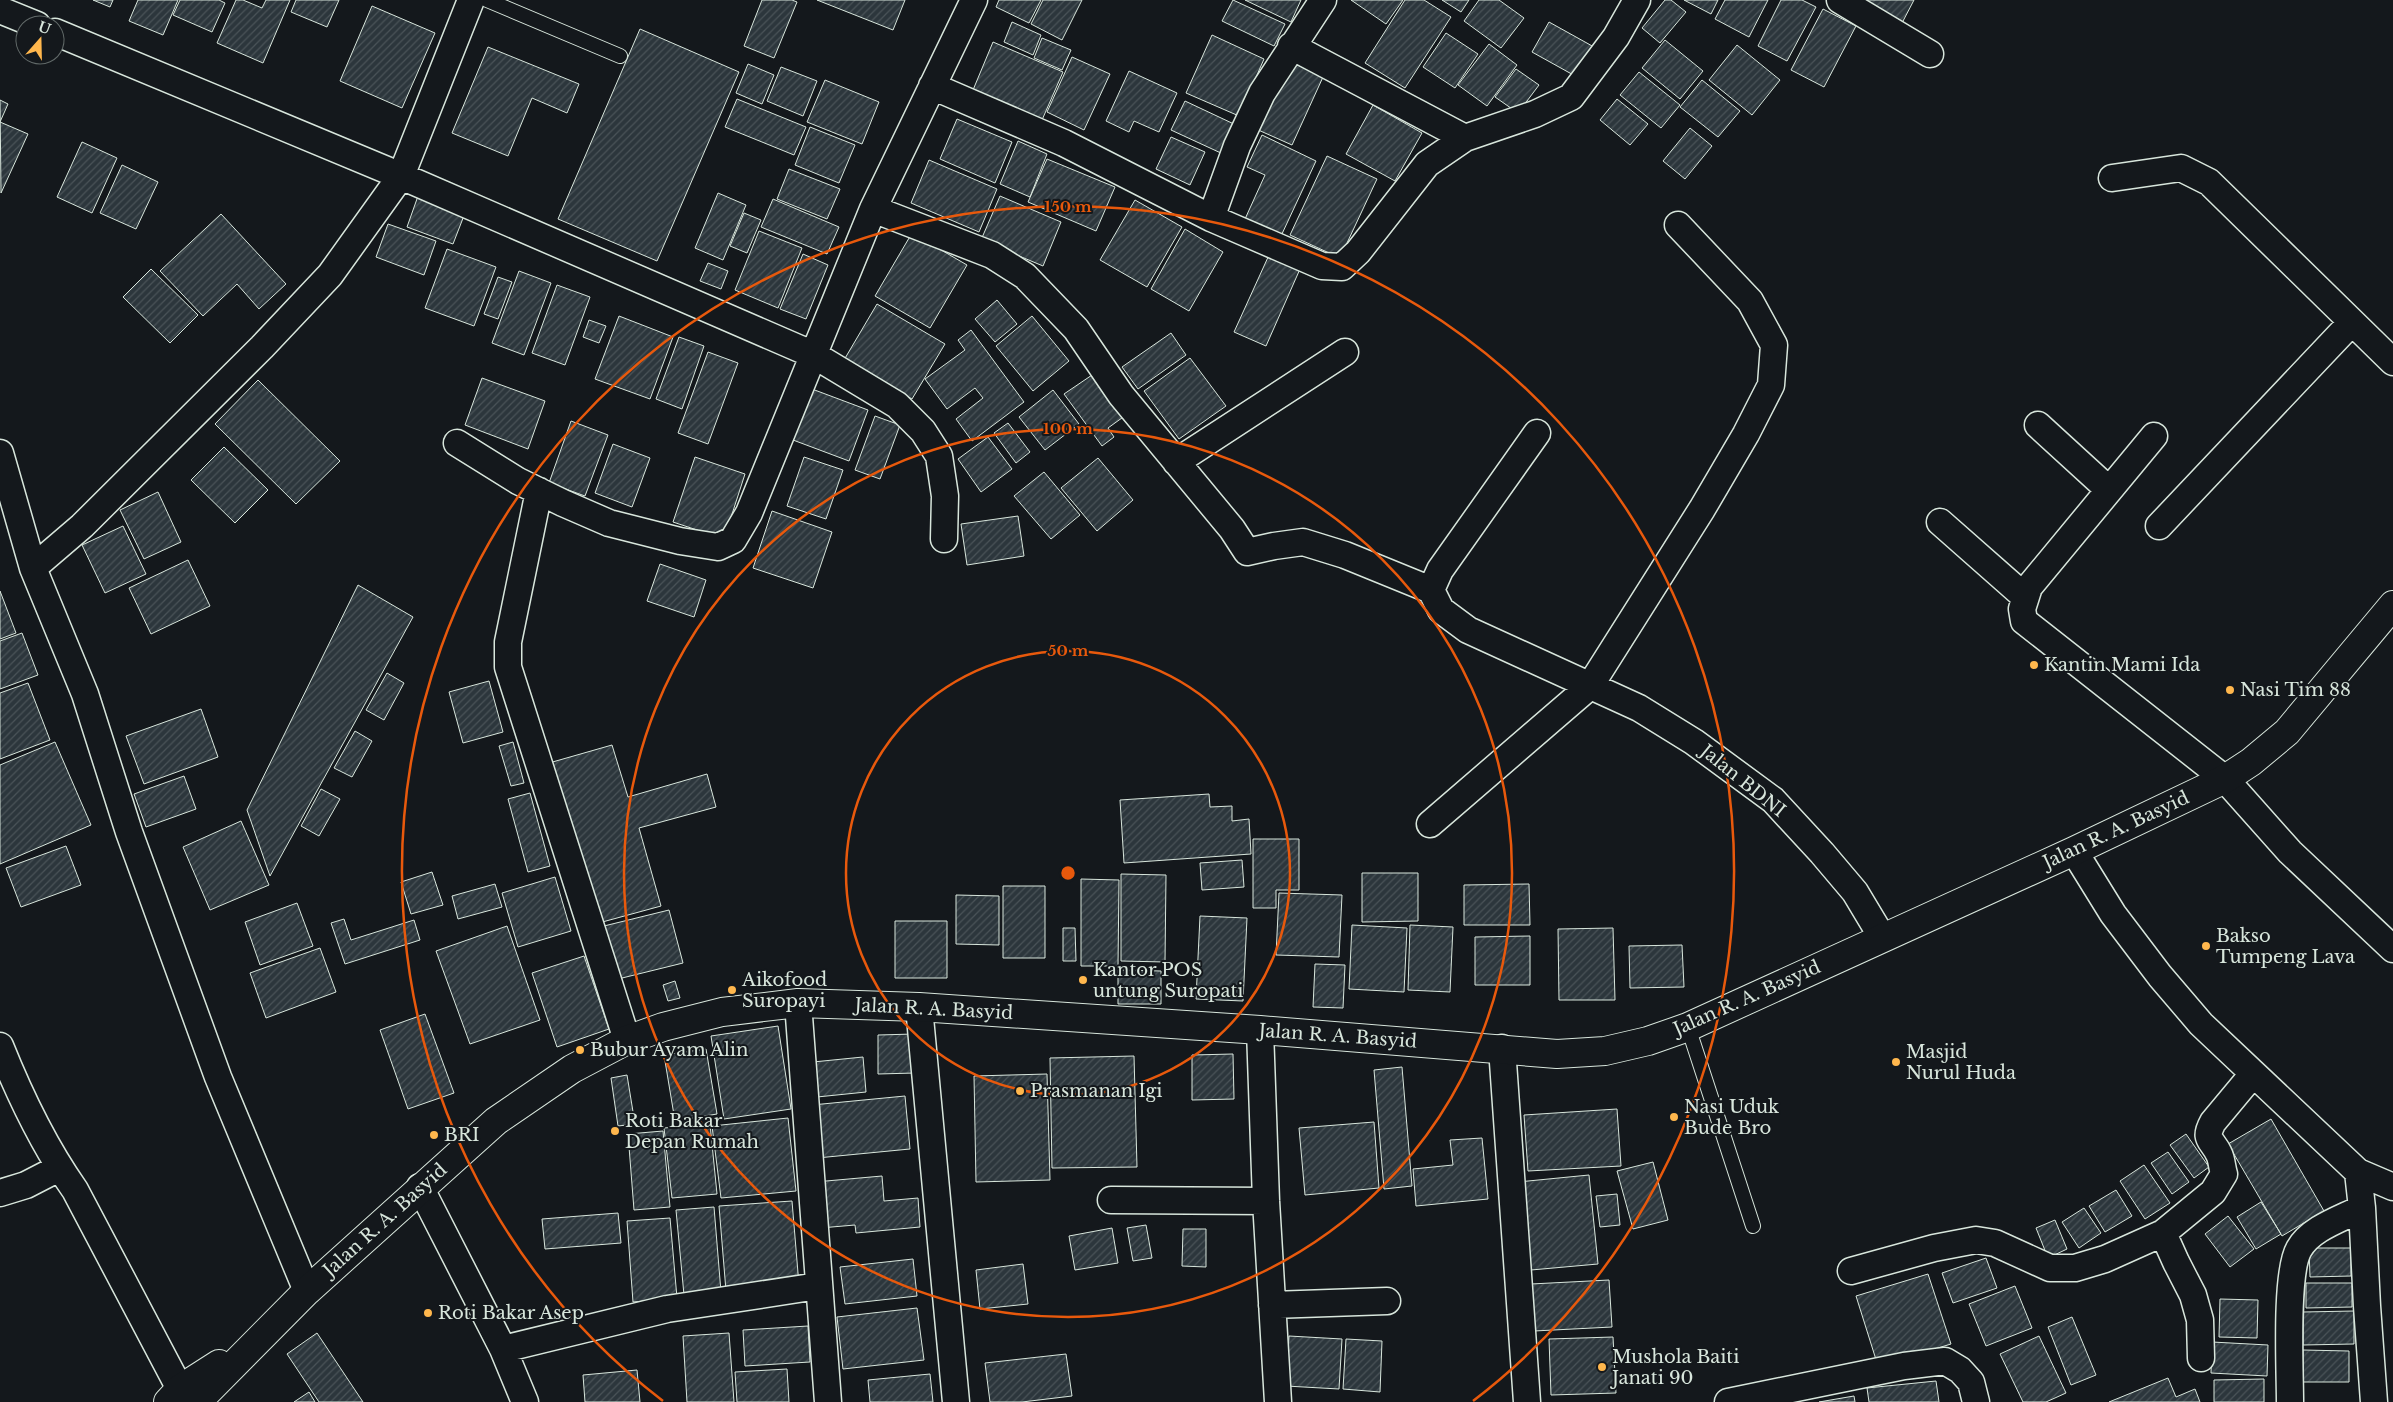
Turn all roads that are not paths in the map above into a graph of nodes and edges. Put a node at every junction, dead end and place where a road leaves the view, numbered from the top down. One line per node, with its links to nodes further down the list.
1 (471, 0): 15 (street)
2 (486, 0): 12 (lane)
3 (974, 0): 13 (street)
4 (1323, 0): 10 (street)
5 (1637, 0): 14 (street)
6 (1840, 0): 11 (street)
7 (0, 10): 8 (street)
8 (15, 16)
9 (65, 36): 15 (street)
10 (1291, 46): 14 (street); 18 (street)
11 (1930, 54)
12 (620, 56)
13 (932, 86): 17 (street); 18 (street)
14 (1465, 138): 18 (street)
15 (401, 176): 22 (street); 36 (street)
16 (2112, 178): 20 (street)
17 (873, 209): 22 (street); 29 (street)
18 (1210, 218)
19 (1678, 225): 40 (street)
20 (2352, 322): 23 (street); 33 (street)
21 (1344, 352): 29 (street)
22 (814, 355): 31 (street); 35 (street)
23 (2393, 362)
24 (2038, 425): 30 (street)
25 (1537, 433): 37 (street)
26 (2154, 436): 30 (street)
27 (457, 442): 31 (street)
28 (0, 453): 34 (street)
29 (1176, 462): 37 (street)
30 (2108, 490): 38 (street)
31 (539, 491): 50 (street)
32 (1940, 522): 38 (street)
33 (2159, 526)
34 (12, 536): 36 (street)
35 (944, 539)
36 (33, 568): 66 (street)
37 (1431, 590): 40 (street, Jalan BDNI)
38 (2025, 597): 41 (street)
39 (2393, 605): 41 (main road, Jalan R. A. Basyid)
40 (1590, 686): 42 (street); 44 (street, Jalan BDNI)
41 (2225, 779): 43 (main road, Jalan R. A. Basyid); 45 (street)
42 (1430, 824)
43 (2074, 851): 44 (main road, Jalan R. A. Basyid); 53 (street)
44 (1882, 937): 48 (main road, Jalan R. A. Basyid)
45 (2393, 949)
46 (798, 1003): 47 (main road, Jalan R. A. Basyid); 50 (main road, Jalan R. A. Basyid); 65 (street)
47 (919, 1007): 49 (main road, Jalan R. A. Basyid); 76 (street)
48 (1688, 1027): 52 (main road, Jalan R. A. Basyid); 62 (lane)
49 (1260, 1030): 52 (main road, Jalan R. A. Basyid); 60 (street)
50 (627, 1040): 56 (main road, Jalan R. A. Basyid)
51 (0, 1046): 54 (street)
52 (1502, 1048): 78 (street)
53 (2253, 1074): 55 (street); 63 (street)
54 (59, 1168): 58 (street); 72 (street)
55 (2358, 1172): 57 (street); 61 (street)
56 (420, 1187): 66 (main road, Jalan R. A. Basyid); 70 (street)
57 (2393, 1187)
58 (0, 1193)
59 (1111, 1200): 60 (street)
60 (1266, 1201): 68 (street)
61 (2362, 1208): 81 (street); 82 (street)
62 (1753, 1226)
63 (2163, 1233): 64 (street); 71 (street)
64 (1851, 1271)
65 (818, 1286): 70 (street); 75 (street)
66 (307, 1291): 69 (main road, Jalan R. A. Basyid)
67 (1387, 1301): 68 (street)
68 (1272, 1305): 77 (street)
69 (262, 1336): 72 (main road); 73 (main road)
70 (503, 1350): 74 (street)
71 (2202, 1358)
72 (185, 1399)
73 (222, 1402)
74 (525, 1402)
75 (828, 1402)
76 (956, 1402)
77 (1278, 1402)
78 (1527, 1402)
79 (1728, 1402): 80 (street)
80 (1976, 1402)
81 (2290, 1402)
82 (2374, 1402)

